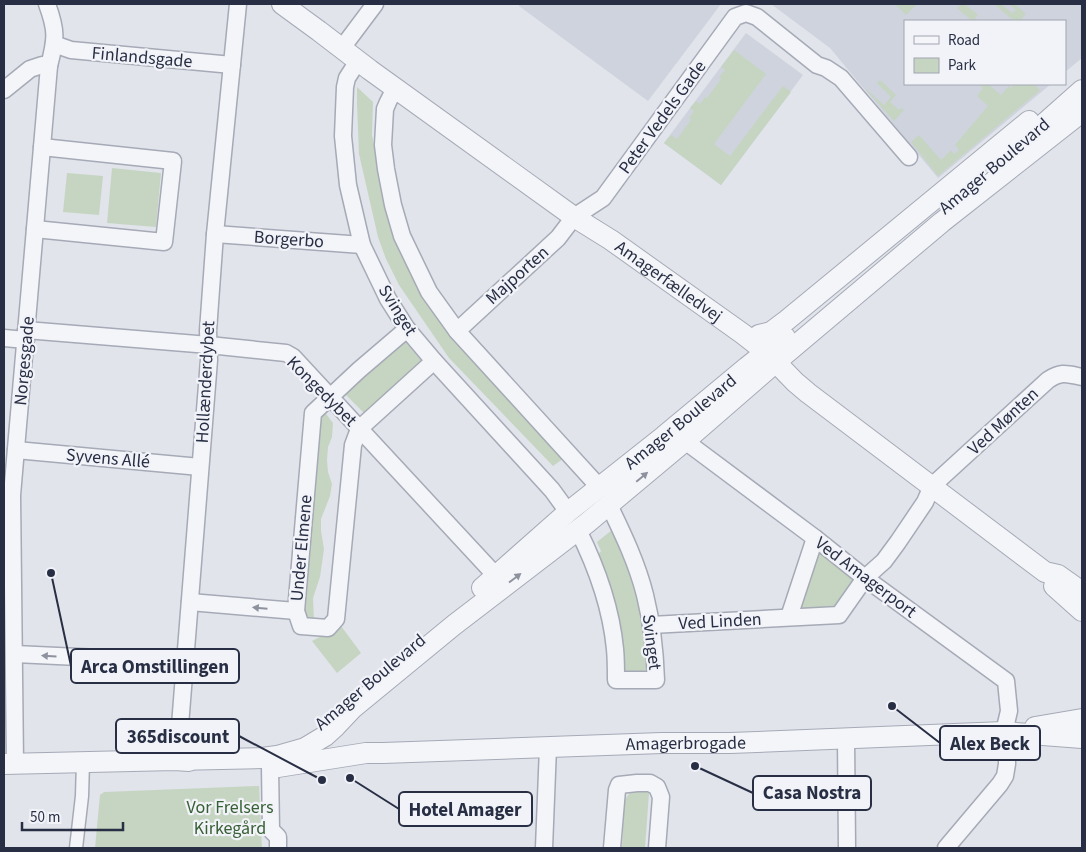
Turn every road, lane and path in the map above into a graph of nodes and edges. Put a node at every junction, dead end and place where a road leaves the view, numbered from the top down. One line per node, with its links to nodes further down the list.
1 (47, 4): 5 (street, Norgesgade)
2 (238, 4): 8 (street, Hollænderdybet)
3 (282, 4): 6 (street, Amagerfælledvej)
4 (375, 4): 6 (street)
5 (54, 44): 8 (street, Finlandsgade); 9 (street, Norgesgade)
6 (342, 48): 7 (street, Amagerfælledvej)
7 (358, 61): 10 (street, Amagerfælledvej); 19 (street, Svinget)
8 (232, 65): 18 (street, Hollænderdybet)
9 (49, 66): 11 (street); 14 (street, Norgesgade)
10 (396, 88): 16 (street, Amagerfælledvej); 21 (street, Svinget)
11 (4, 90)
12 (1082, 91): 22 (street); 26 (street, Amager Boulevard)
13 (1082, 112): 26 (street, Amager Boulevard)
14 (42, 147): 17 (street, Norgesgade); 17 (street)
15 (909, 157): 16 (street, Peter Vedels Gade)
16 (574, 217): 21 (street, Majporten); 22 (street, Amagerfælledvej)
17 (35, 228): 23 (street, Norgesgade)
18 (215, 234): 19 (street, Borgerbo); 25 (street, Hollænderdybet)
19 (362, 245): 20 (street, Svinget)
20 (407, 329): 27 (street, Svinget); 29 (street, Under Elmene)
21 (457, 331): 35 (street, Svinget)
22 (744, 334): 26 (street, Amagerfælledvej)
23 (26, 335): 24 (street, Kongedybet); 25 (street, Kongedybet); 32 (street, Norgesgade)
24 (4, 338)
25 (209, 345): 29 (street, Kongedybet); 33 (street, Hollænderdybet)
26 (771, 357): 31 (street, Amager Boulevard); 34 (street, Amagerfælledvej); 35 (street, Amager Boulevard)
27 (434, 361): 30 (street); 36 (street, Svinget)
28 (1082, 377): 34 (street, Ved Mønten)
29 (330, 397): 30 (street, Kongedybet); 44 (street, Under Elmene)
30 (359, 428): 40 (street, Kongedybet); 44 (street, Under Elmene)
31 (685, 441): 35 (street, Amager Boulevard, one-way to 31); 38 (street, Ved Amagerport)
32 (16, 450): 33 (street, Syvens Allé); 48 (street, Norgesgade)
33 (200, 467): 43 (street, Hollænderdybet)
34 (932, 486): 39 (street, Amagerfælledvej); 41 (street, Ved Linden)
35 (604, 496): 36 (street, Amager Boulevard); 37 (street, Amager Boulevard); 47 (street, Svinget)
36 (568, 512): 40 (street, Amager Boulevard)
37 (578, 530): 47 (street, Svinget); 56 (street, Amager Boulevard, one-way to 37)
38 (815, 538): 41 (street, Ved Amagerport); 46 (street)
39 (1045, 572): 42 (street, Amagerfælledvej); 45 (street, Amagerfælledvej)
40 (496, 576): 54 (street, Amager Boulevard)
41 (865, 578): 46 (street, Ved Linden); 51 (street, Ved Amagerport)
42 (1082, 592)
43 (190, 602): 44 (street, one-way to 43); 49 (street, Hollænderdybet)
44 (296, 610)
45 (1082, 611)
46 (789, 617): 47 (street, Ved Linden)
47 (651, 625)
48 (14, 654): 49 (street, one-way to 48); 60 (street, Norgesgade)
49 (185, 662): 58 (street, Hollænderdybet)
50 (1082, 718): 51 (street, Amagerbrogade)
51 (1004, 732): 52 (street, Amagerbrogade); 53 (street, Amagerbrogade); 68 (street, Ved Amagerport)
52 (846, 738): 55 (street, Amagerbrogade); 67 (street)
53 (1082, 738)
54 (274, 746): 56 (street, Amagerbrogade); 58 (street, Amagerbrogade)
55 (548, 747): 57 (street, Amagerbrogade); 64 (street)
56 (304, 748): 57 (street, Amagerbrogade); 58 (street)
57 (366, 753): 61 (street, Amagerbrogade)
58 (175, 760): 59 (street, Amagerbrogade); 61 (street, Amagerbrogade)
59 (83, 762): 60 (street, Amagerbrogade); 62 (street)
60 (9, 764)
61 (270, 767): 63 (street)
62 (76, 848)
63 (278, 848)
64 (544, 848)
65 (612, 848): 66 (street)
66 (657, 848)
67 (847, 848)
68 (946, 848)

